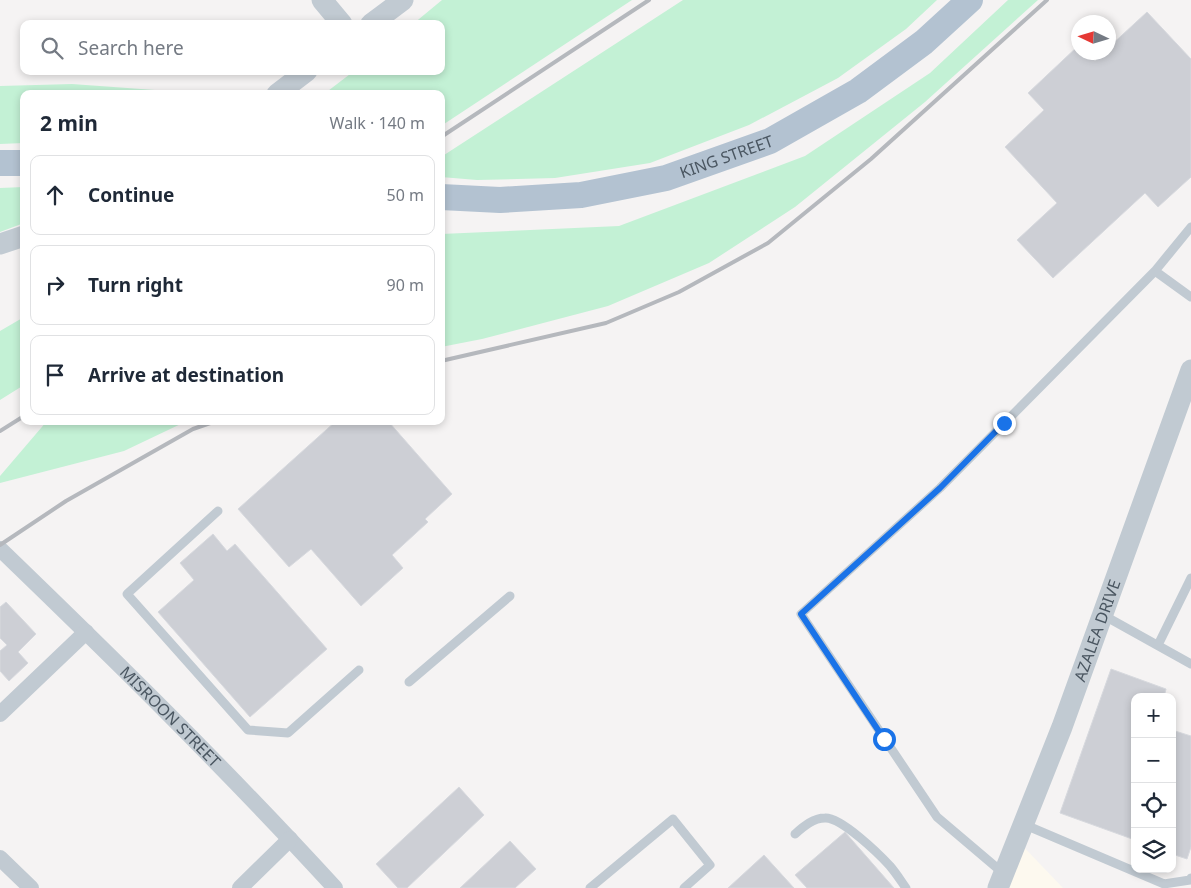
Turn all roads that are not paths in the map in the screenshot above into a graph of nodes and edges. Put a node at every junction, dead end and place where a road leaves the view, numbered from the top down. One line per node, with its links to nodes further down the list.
1 (322, 0): 4 (street)
2 (402, 0): 5 (street)
3 (970, 0): 10 (main road, KING STREET)
4 (339, 20)
5 (376, 20)
6 (302, 75): 7 (street)
7 (282, 90)
8 (20, 162): 9 (main road)
9 (0, 163)
10 (445, 198)
11 (1191, 227): 14 (lane)
12 (20, 237): 13 (street)
13 (0, 244)
14 (1155, 271): 15 (lane); 33 (lane)
15 (1191, 297)
16 (1191, 370): 21 (street, AZALEA DRIVE)
17 (218, 511): 25 (lane)
18 (0, 549): 22 (street, MISROON STREET)
19 (1191, 578): 23 (lane)
20 (510, 596): 26 (lane)
21 (1103, 614): 23 (lane); 28 (street, AZALEA DRIVE)
22 (86, 632): 27 (street); 30 (street, MISROON STREET)
23 (1158, 646): 24 (lane)
24 (1191, 664)
25 (359, 670)
26 (409, 682)
27 (0, 714)
28 (1023, 824): 32 (lane); 33 (street, AZALEA DRIVE)
29 (795, 834): 39 (lane)
30 (290, 839): 35 (street); 36 (street, MISROON STREET)
31 (0, 858): 34 (street)
32 (1191, 878)
33 (1001, 881)
34 (31, 888)
35 (240, 888)
36 (335, 888)
37 (590, 888): 38 (lane)
38 (684, 888)
39 (906, 888)

